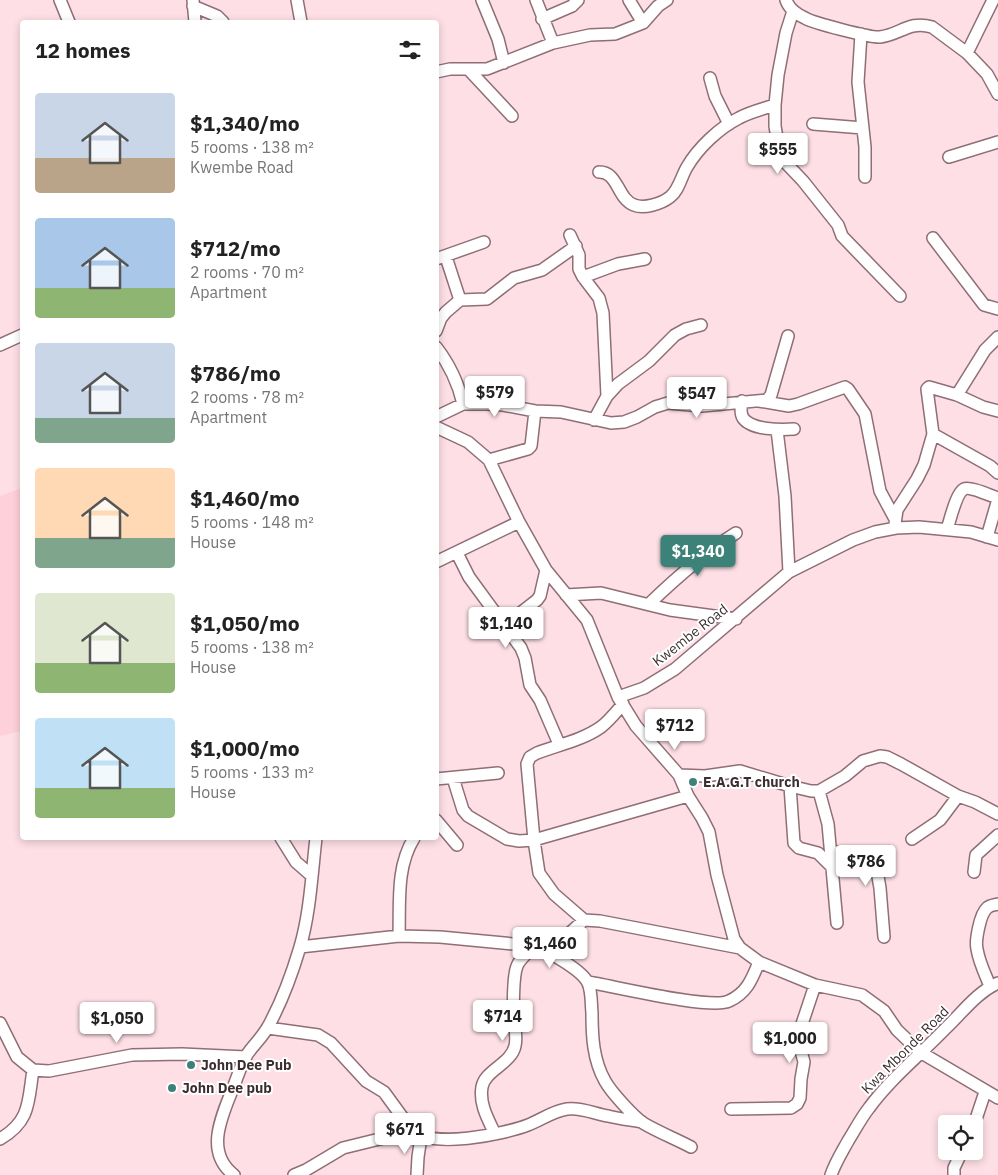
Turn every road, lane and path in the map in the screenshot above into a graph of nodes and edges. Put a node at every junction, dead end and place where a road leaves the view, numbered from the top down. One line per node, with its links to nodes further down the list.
1 (60, 0): 13 (street)
2 (297, 0): 16 (street)
3 (482, 0): 21 (street)
4 (536, 0): 12 (street)
5 (578, 0): 12 (street)
6 (629, 0): 17 (street)
7 (667, 0): 17 (street)
8 (786, 0): 11 (street)
9 (993, 0): 20 (street)
10 (193, 3): 14 (street); 15 (street)
11 (793, 11): 18 (street); 26 (street)
12 (542, 19): 19 (street)
13 (68, 20)
14 (195, 20)
15 (221, 20)
16 (301, 20)
17 (642, 23): 19 (street)
18 (861, 34): 20 (street); 30 (street)
19 (553, 43): 21 (street)
20 (967, 54): 25 (street)
21 (504, 63): 22 (street)
22 (469, 70): 23 (street); 27 (street)
23 (439, 71)
24 (710, 78): 28 (street)
25 (998, 94)
26 (775, 105): 28 (street); 42 (street)
27 (512, 116)
28 (730, 124): 33 (street)
29 (813, 124): 30 (street)
30 (863, 128): 34 (street)
31 (998, 142): 32 (street)
32 (949, 157)
33 (599, 172)
34 (865, 176)
35 (570, 235): 38 (street)
36 (933, 238): 44 (street)
37 (484, 242): 39 (street)
38 (576, 246): 41 (street); 43 (street)
39 (441, 258): 43 (street)
40 (644, 259): 41 (street)
41 (583, 277): 53 (street)
42 (900, 296)
43 (460, 300): 45 (street)
44 (998, 309)
45 (439, 323)
46 (701, 325): 53 (street)
47 (20, 336): 50 (street)
48 (788, 336): 55 (street)
49 (998, 337): 52 (street)
50 (0, 345)
51 (439, 352): 56 (street)
52 (957, 395): 58 (street); 64 (street)
53 (607, 396): 61 (street)
54 (742, 401): 55 (street); 61 (street); 63 (street)
55 (759, 401): 69 (street)
56 (463, 404): 57 (street); 59 (street)
57 (535, 411): 61 (street); 65 (street)
58 (998, 411)
59 (439, 418)
60 (439, 420): 65 (street)
61 (594, 420)
62 (794, 429): 63 (street)
63 (777, 430): 76 (street)
64 (933, 434): 66 (street); 69 (street)
65 (488, 460): 68 (street)
66 (998, 473)
67 (998, 499): 70 (street); 72 (street)
68 (519, 522): 73 (street); 75 (street)
69 (895, 523): 70 (street, Kwembe Road); 76 (street, Kwembe Road)
70 (947, 529): 72 (street, Kwembe Road)
71 (736, 533): 78 (street)
72 (993, 539)
73 (457, 552): 74 (street); 80 (street)
74 (439, 561)
75 (546, 570): 77 (street); 80 (street)
76 (790, 572): 79 (street, Kwembe Road)
77 (566, 595): 78 (street); 81 (street)
78 (649, 604): 79 (street)
79 (736, 619): 81 (street, Kwembe Road)
80 (505, 624): 82 (street)
81 (621, 701): 82 (street); 84 (street)
82 (559, 744): 98 (street)
83 (498, 773): 85 (street)
84 (679, 775): 87 (street); 89 (street)
85 (453, 778): 86 (street); 98 (street)
86 (439, 779)
87 (790, 786): 88 (street); 101 (street)
88 (819, 791): 90 (street); 100 (street)
89 (688, 796): 98 (street); 111 (street)
90 (958, 796): 91 (street); 94 (street)
91 (998, 814)
92 (439, 824): 99 (street)
93 (998, 835): 102 (street)
94 (912, 839)
95 (282, 840): 103 (street)
96 (316, 840): 103 (street)
97 (413, 840): 107 (street)
98 (534, 840): 105 (street)
99 (457, 845)
100 (831, 851): 101 (street); 108 (street)
101 (831, 866): 106 (street)
102 (974, 872)
103 (312, 876): 110 (street)
104 (998, 904): 116 (street)
105 (584, 920): 111 (street); 112 (street)
106 (837, 923)
107 (399, 936): 109 (street); 110 (street)
108 (884, 937)
109 (535, 946): 112 (street); 128 (street)
110 (300, 947): 118 (street)
111 (740, 948): 113 (street)
112 (549, 952): 114 (street)
113 (759, 962): 114 (street); 115 (street)
114 (588, 982): 126 (street)
115 (815, 985): 119 (street); 124 (street)
116 (994, 985): 119 (street, Kwa Mbonde Road)
117 (0, 1023): 121 (street)
118 (268, 1028): 120 (street); 127 (street)
119 (920, 1052): 122 (street); 135 (street, Kwa Mbonde Road)
120 (246, 1057): 121 (street); 132 (street)
121 (33, 1070): 129 (street)
122 (985, 1092): 123 (street); 125 (street)
123 (998, 1098)
124 (731, 1109)
125 (977, 1115)
126 (642, 1122): 128 (street); 130 (street)
127 (417, 1134): 128 (street); 133 (street); 134 (street)
128 (495, 1134)
129 (0, 1139)
130 (692, 1147)
131 (958, 1160): 136 (street)
132 (227, 1173)
133 (294, 1175)
134 (418, 1175)
135 (831, 1175)
136 (954, 1175)

